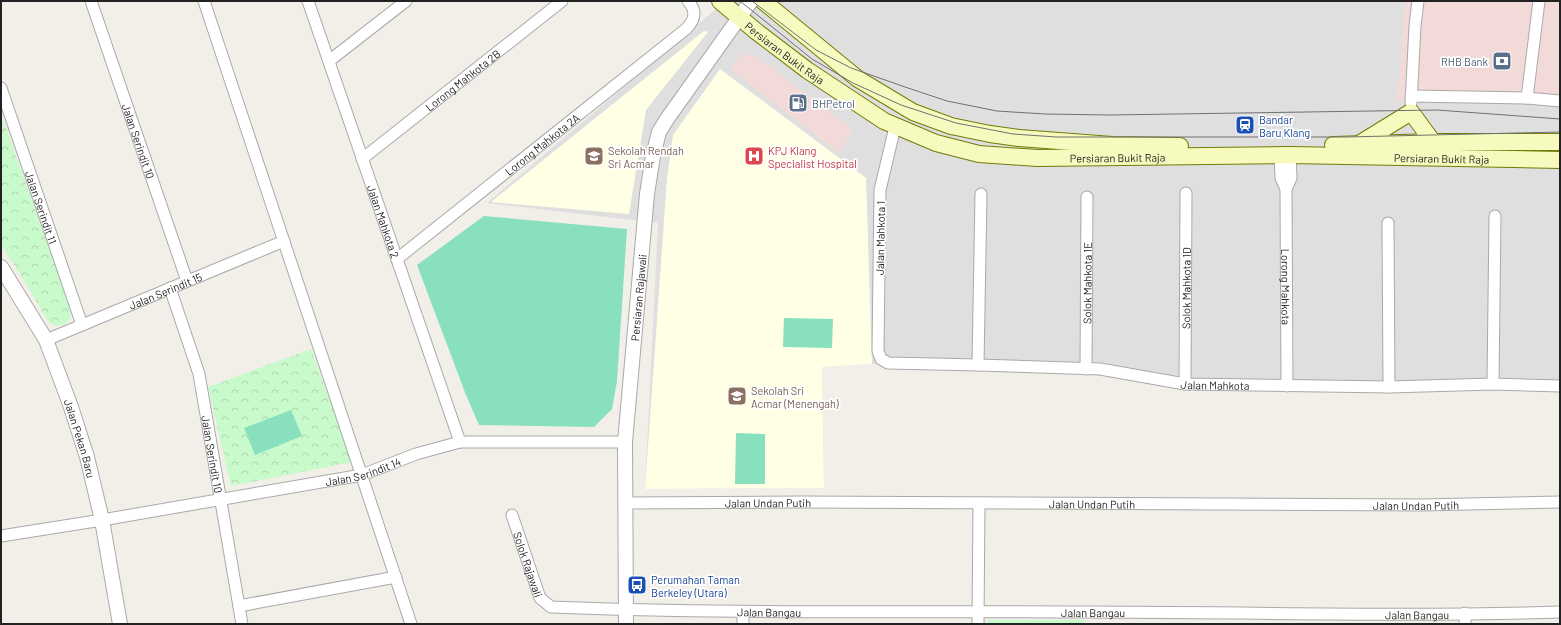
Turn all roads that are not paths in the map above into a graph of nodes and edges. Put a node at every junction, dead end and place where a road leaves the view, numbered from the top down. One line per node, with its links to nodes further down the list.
1 (91, 1): 33 (street, Jalan Serindit 10)
2 (204, 1): 30 (street)
3 (308, 1): 13 (street, Jalan Mahkota 2)
4 (406, 1): 13 (street)
5 (562, 1): 23 (street, Lorong Mahkota 2B)
6 (688, 1): 31 (street, Lorong Mahkota 2A)
7 (720, 1): 12 (main road, Persiaran Bukit Raja)
8 (751, 1): 12 (street, Persiaran Rajawali)
9 (763, 1): 21 (main road, Persiaran Bukit Raja)
10 (1418, 1): 17 (street)
11 (1539, 1): 15 (street)
12 (739, 17): 18 (main road, Persiaran Bukit Raja); 46 (street, Persiaran Rajawali)
13 (329, 60): 23 (street, Jalan Mahkota 2)
14 (1, 88): 35 (street, Jalan Serindit 11)
15 (1527, 98): 16 (street); 17 (street)
16 (1560, 101)
17 (1411, 104): 19 (main road); 21 (main road)
18 (895, 127): 22 (main road, Persiaran Bukit Raja); 37 (street, Jalan Mahkota 1)
19 (1433, 142): 20 (main road, Persiaran Bukit Raja); 21 (main road, Persiaran Bukit Raja)
20 (1560, 142)
21 (1357, 145)
22 (1285, 156): 24 (main road, Persiaran Bukit Raja); 42 (street, Lorong Mahkota)
23 (362, 159): 31 (street, Jalan Mahkota 2)
24 (1560, 160)
25 (1186, 193): 40 (street, Solok Mahkota 1D)
26 (981, 194): 38 (street)
27 (1087, 197): 39 (street, Solok Mahkota 1E)
28 (1495, 216): 41 (street)
29 (1388, 223): 44 (street)
30 (284, 241): 33 (street, Jalan Serindit 15); 47 (street)
31 (397, 259): 45 (street, Jalan Mahkota 2)
32 (1, 267): 36 (street, Jalan Pekan Baru)
33 (187, 281): 34 (street, Jalan Serindit 15)
34 (170, 288): 35 (street, Jalan Serindit 15); 48 (street, Jalan Serindit 10)
35 (82, 325): 36 (street, Jalan Serindit 15)
36 (46, 340): 53 (street, Jalan Pekan Baru)
37 (878, 351): 38 (street, Jalan Mahkota)
38 (978, 365): 39 (street, Jalan Mahkota)
39 (1086, 369): 40 (street, Jalan Mahkota)
40 (1185, 384): 42 (street, Jalan Mahkota)
41 (1493, 384): 43 (street, Jalan Mahkota); 44 (street, Jalan Mahkota)
42 (1287, 386): 44 (street, Jalan Mahkota)
43 (1560, 386)
44 (1389, 387)
45 (460, 442): 46 (street, Jalan Serindit 14); 47 (street, Jalan Serindit 14)
46 (624, 442): 50 (street, Persiaran Rajawali)
47 (362, 475): 48 (street, Jalan Serindit 14); 55 (street)
48 (221, 500): 53 (street, Jalan Serindit 14); 56 (street, Jalan Serindit 10)
49 (1560, 502): 51 (street, Jalan Undan Putih)
50 (625, 503): 51 (street, Jalan Undan Putih); 60 (street, Persiaran Rajawali)
51 (979, 503): 58 (street)
52 (512, 515): 60 (street, Solok Rajawali)
53 (102, 520): 54 (street, Jalan Serindit 14); 62 (street, Jalan Pekan Baru)
54 (1, 536)
55 (396, 577): 56 (street); 64 (street)
56 (239, 606): 63 (street, Jalan Serindit 10)
57 (742, 612): 58 (street, Jalan Bangau); 60 (street, Jalan Bangau); 65 (street)
58 (978, 612): 61 (street, Jalan Bangau); 66 (street)
59 (1560, 612): 61 (street, Jalan Bangau)
60 (626, 617)
61 (1465, 619)
62 (120, 624)
63 (242, 624)
64 (412, 624)
65 (742, 624)
66 (978, 624)

